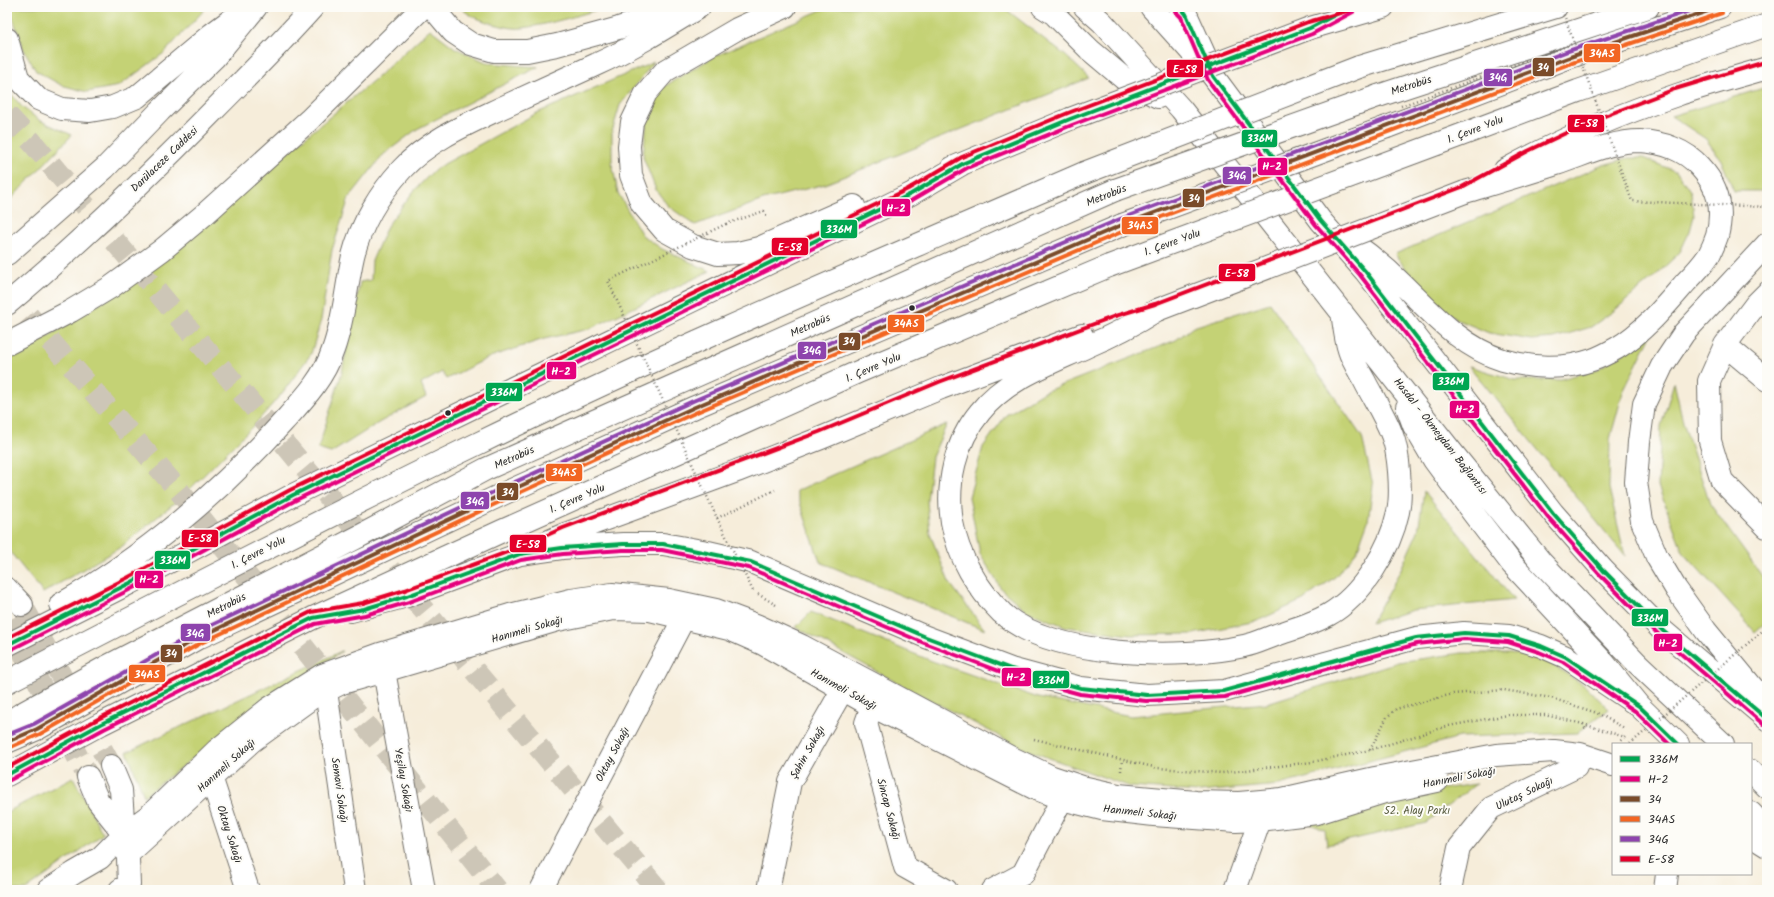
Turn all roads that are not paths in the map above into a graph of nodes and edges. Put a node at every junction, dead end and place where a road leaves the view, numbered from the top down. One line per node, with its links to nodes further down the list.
1 (248, 7): 19 (main road)
2 (256, 7): 27 (main road)
3 (314, 7): 29 (main road, Darülaceze Caddesi)
4 (682, 7): 16 (main road)
5 (699, 7): 42 (main road)
6 (785, 7): 23 (main road)
7 (1043, 7): 22 (main road)
8 (1085, 7): 22 (main road, Hasdal - Okmeydanı Bağlantısı)
9 (1151, 7): 21 (main road)
10 (1180, 7): 21 (main road)
11 (1350, 7): 18 (main road)
12 (1383, 7): 18 (main road)
13 (1556, 7): 45 (main road, 1. Çevre Yolu, bridge)
14 (1648, 7): 52 (main road, Metrobüs, bridge)
15 (1720, 7): 53 (main road, Metrobüs, bridge)
16 (432, 10): 32 (main road)
17 (1767, 25): 41 (main road, 1. Çevre Yolu, bridge)
18 (1310, 28): 23 (main road, bridge)
19 (7, 39)
20 (1767, 68): 24 (main road)
21 (1213, 76): 25 (main road)
22 (1181, 108): 31 (main road, Hasdal - Okmeydanı Bağlantısı)
23 (964, 163): 43 (main road)
24 (1465, 192): 25 (main road); 30 (main road, bridge)
25 (1321, 220): 51 (main road)
26 (1767, 244): 49 (main road)
27 (7, 254)
28 (1767, 293): 33 (main road)
29 (7, 304)
30 (1157, 310): 31 (main road); 37 (main road)
31 (1342, 312): 35 (main road, Hasdal - Okmeydanı Bağlantısı)
32 (7, 344)
33 (1725, 345): 34 (main road); 36 (main road)
34 (1767, 380)
35 (1398, 382): 50 (main road); 55 (main road, Hasdal - Okmeydanı Bağlantısı)
36 (1767, 528)
37 (520, 554): 41 (main road); 50 (main road)
38 (7, 589): 39 (main road)
39 (22, 605)
40 (686, 611): 44 (main road, Hanımeli Sokağı); 47 (main road, Hanımeli Sokağı); 48 (main road, Hanımeli Sokağı); 80 (main road, Oktay Sokağı)
41 (313, 618): 61 (main road, 1. Çevre Yolu)
42 (7, 635)
43 (7, 646)
44 (382, 662): 46 (main road, Hanımeli Sokağı); 79 (main road, Yeşilay Sokağı)
45 (7, 682)
46 (324, 683): 59 (main road, Hanımeli Sokağı); 78 (main road, Semavi Sokağı)
47 (844, 690): 48 (main road, Hanımeli Sokağı); 81 (main road, Şahin Sokağı)
48 (877, 697): 65 (main road, Hanımeli Sokağı); 82 (main road, Sincap Sokağı)
49 (1767, 705)
50 (1639, 706): 54 (main road)
51 (1767, 719)
52 (7, 723)
53 (7, 742)
54 (1677, 743)
55 (1722, 743)
56 (1578, 760): 57 (main road, Hanımeli Sokağı); 63 (main road, Hanımeli Sokağı); 66 (main road, Hanımeli Sokağı); 85 (main road, Ulutaş Sokağı)
57 (1612, 765)
58 (111, 766): 69 (main road)
59 (208, 770): 69 (main road, Hanımeli Sokağı); 72 (main road, Hanımeli Sokağı); 77 (main road, Oktay Sokağı)
60 (1752, 772): 64 (main road)
61 (7, 775)
62 (88, 777): 69 (main road)
63 (1612, 777)
64 (1767, 787)
65 (1066, 791): 66 (main road, Hanımeli Sokağı); 74 (main road)
66 (1264, 810): 84 (main road)
67 (1752, 814): 68 (main road)
68 (1767, 830)
69 (124, 834): 72 (main road); 76 (main road, Hanımeli Sokağı)
70 (1752, 837): 71 (main road)
71 (1767, 846)
72 (127, 855): 75 (main road)
73 (1667, 875): 86 (main road)
74 (1020, 882): 83 (main road)
75 (126, 888)
76 (48, 890)
77 (248, 890)
78 (355, 890)
79 (424, 890)
80 (541, 890)
81 (768, 890)
82 (946, 890)
83 (993, 890)
84 (1235, 890)
85 (1450, 890)
86 (1665, 890)

